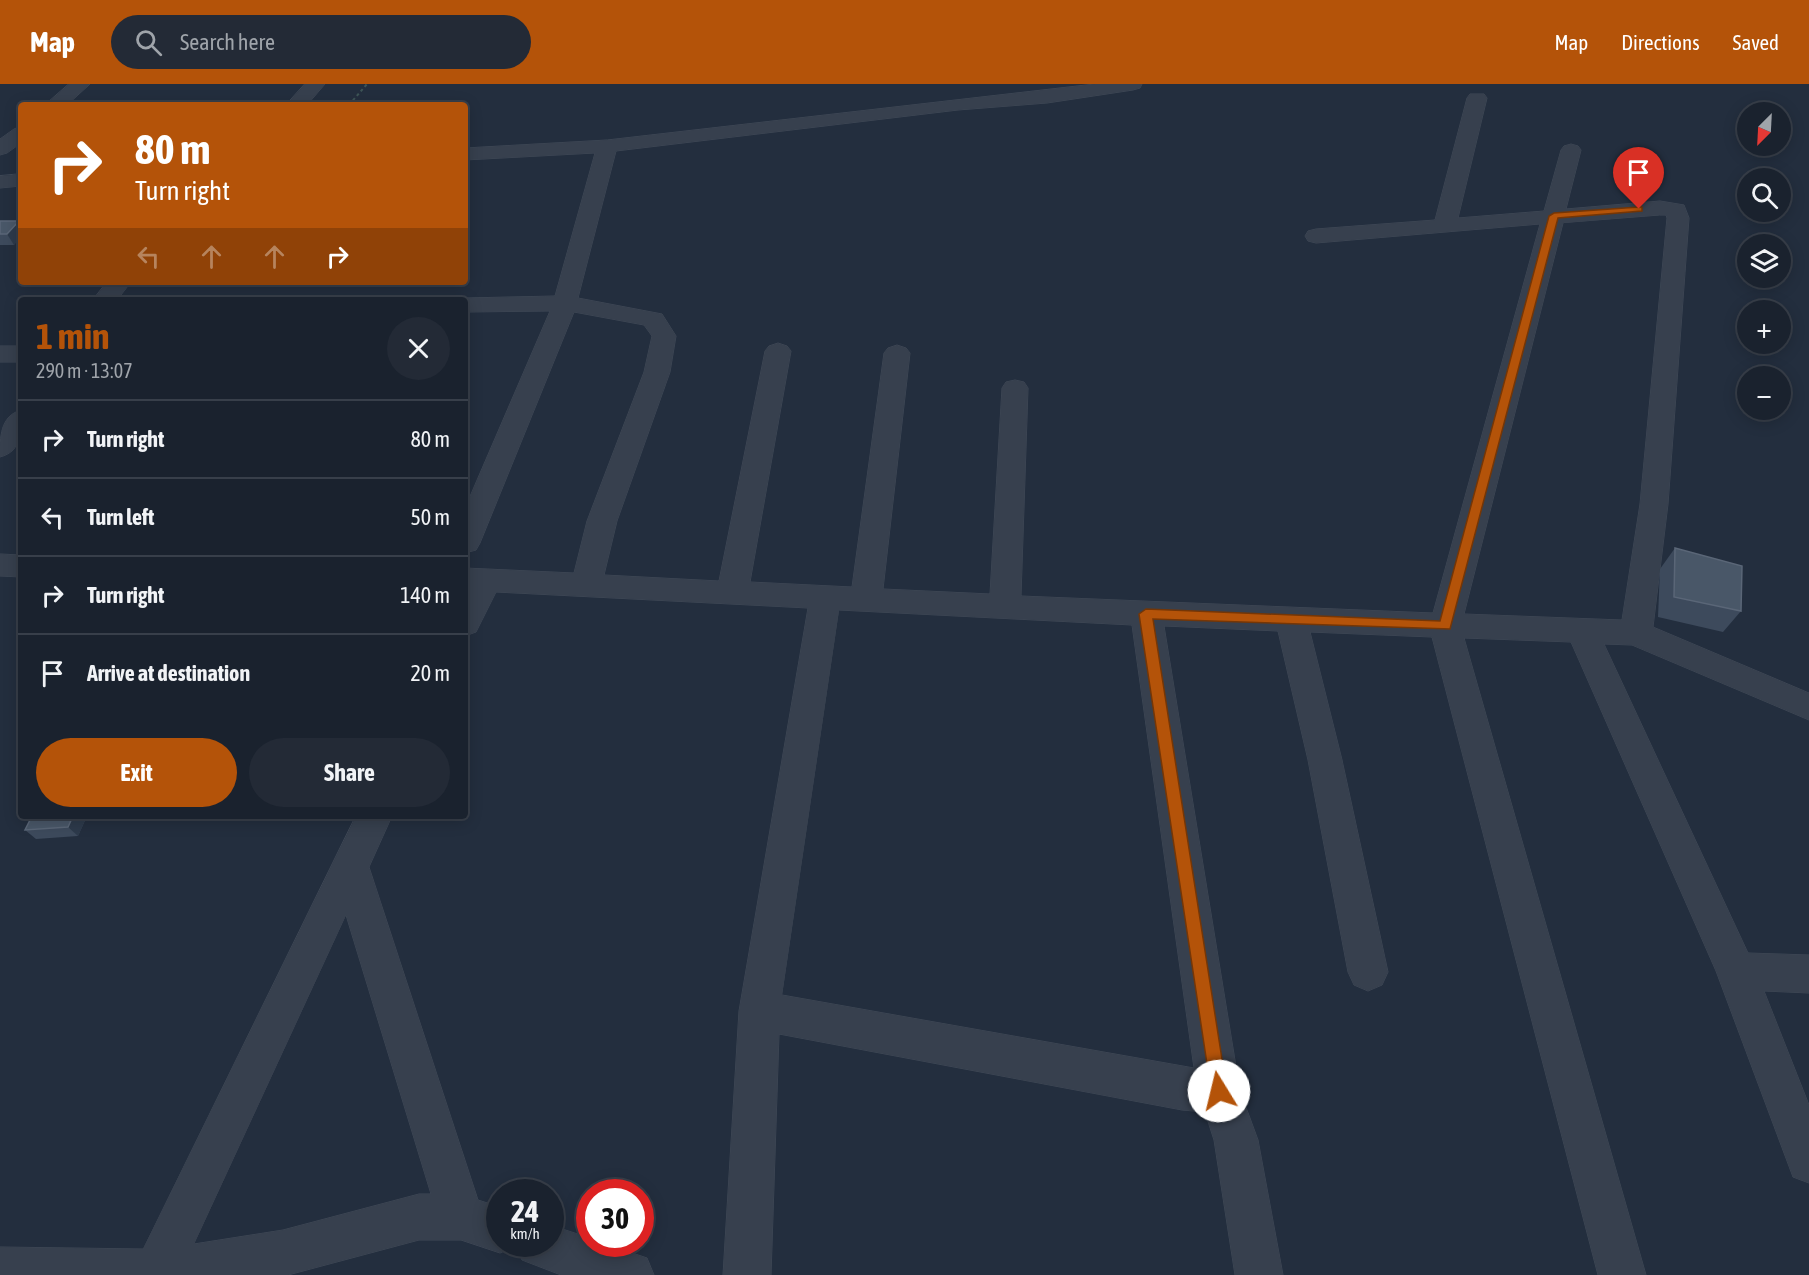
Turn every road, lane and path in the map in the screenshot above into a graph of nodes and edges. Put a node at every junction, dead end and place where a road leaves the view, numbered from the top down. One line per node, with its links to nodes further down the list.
1 (81, 84): 6 (street)
2 (316, 84): 7 (street)
3 (367, 84): 8 (path)
4 (1133, 84): 10 (street)
5 (1477, 98): 17 (street)
6 (59, 102)
7 (299, 102)
8 (351, 102)
9 (18, 135): 11 (street)
10 (608, 146): 13 (street); 19 (street)
11 (1, 147)
12 (1570, 150): 16 (street)
13 (468, 154)
14 (18, 180): 15 (street)
15 (0, 182)
16 (1554, 216): 17 (street); 40 (street); 42 (street)
17 (1444, 225): 18 (street)
18 (1316, 236)
19 (565, 303): 20 (street); 28 (street); 32 (street)
20 (468, 305)
21 (778, 351): 33 (street)
22 (897, 353): 35 (street)
23 (0, 354): 24 (street)
24 (18, 354)
25 (1015, 388): 36 (street)
26 (18, 423): 27 (street)
27 (0, 448)
28 (468, 536)
29 (0, 566): 30 (street)
30 (18, 566)
31 (475, 580): 32 (street); 37 (street)
32 (586, 585): 33 (street)
33 (732, 594): 34 (street)
34 (825, 597): 35 (street); 49 (street)
35 (866, 598): 36 (street)
36 (1005, 607): 38 (street)
37 (468, 611)
38 (1146, 614): 39 (street); 50 (street)
39 (1292, 620): 40 (street); 47 (street)
40 (1445, 626): 41 (street); 59 (street)
41 (1582, 631): 42 (street); 46 (street)
42 (1636, 633): 43 (street)
43 (1809, 707)
44 (373, 819): 45 (street)
45 (350, 867): 52 (street); 55 (street)
46 (1736, 971): 48 (street); 51 (street)
47 (1368, 972)
48 (1809, 974)
49 (759, 1011): 50 (street); 57 (street)
50 (1219, 1091): 58 (street)
51 (1809, 1161)
52 (480, 1223): 55 (street)
53 (564, 1253): 56 (street)
54 (0, 1270): 55 (street)
55 (156, 1274)
56 (630, 1275)
57 (747, 1275)
58 (1259, 1275)
59 (1622, 1275)

